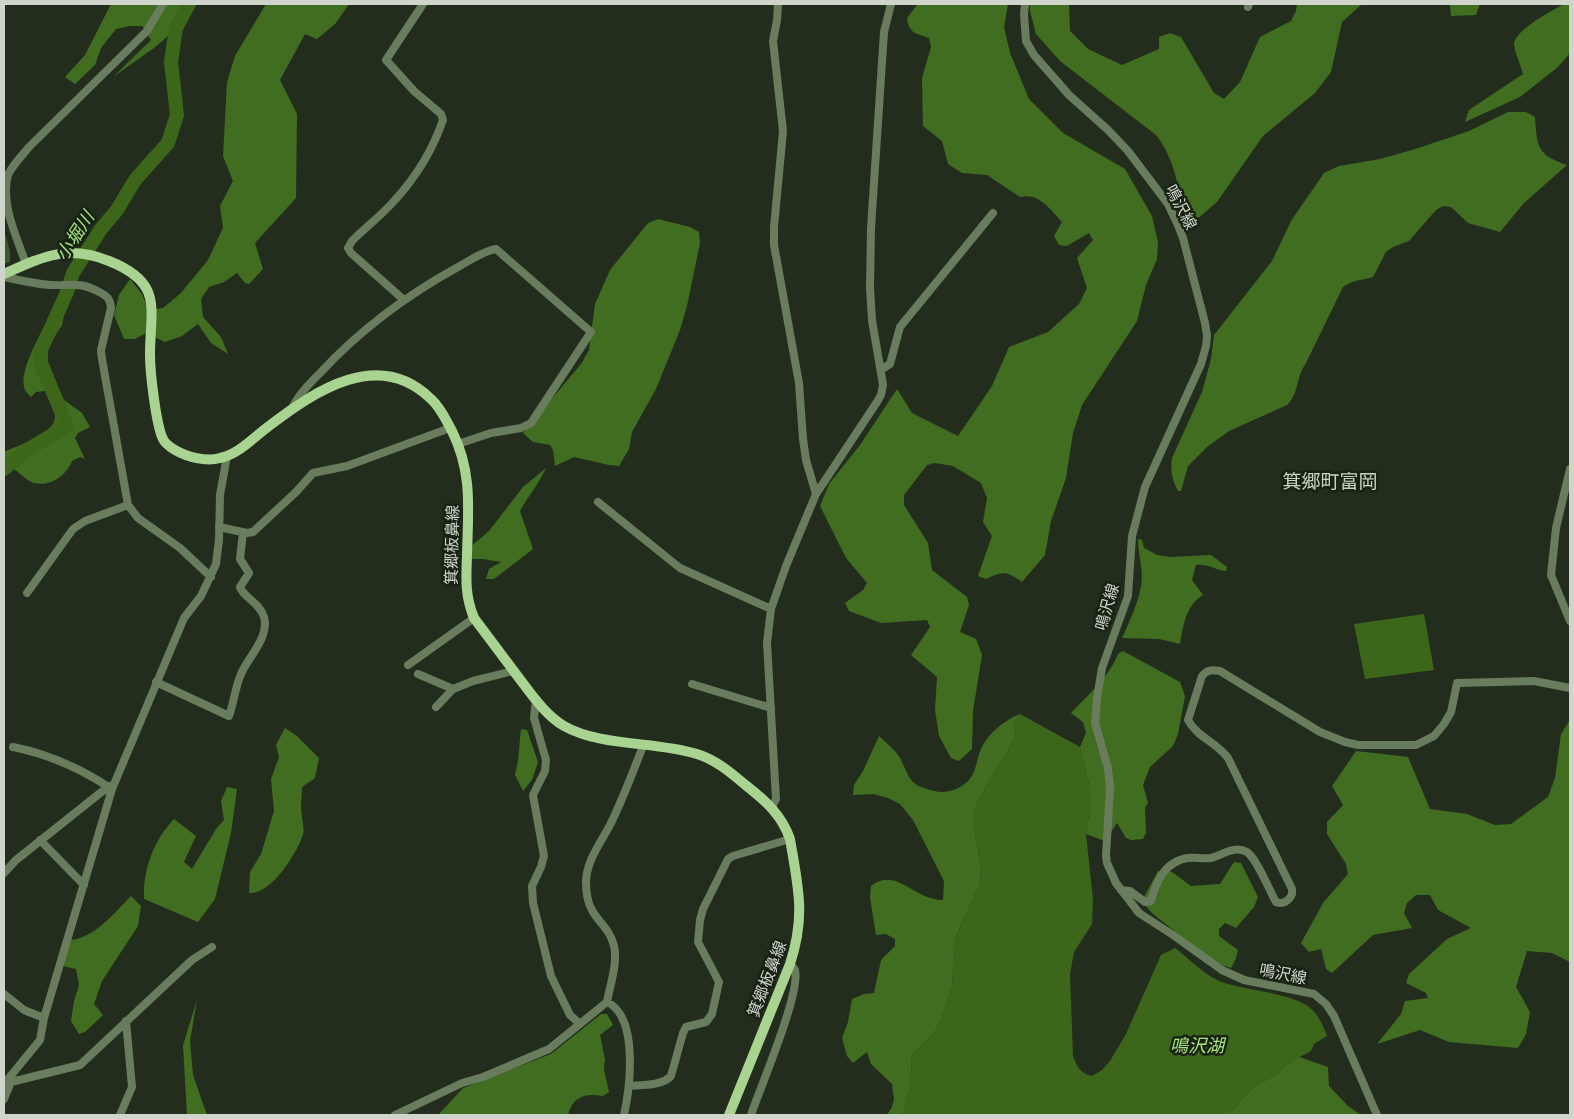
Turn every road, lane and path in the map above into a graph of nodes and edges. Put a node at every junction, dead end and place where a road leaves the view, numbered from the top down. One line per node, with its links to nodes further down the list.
1 (163, 4): 7 (street)
2 (423, 4): 9 (street)
3 (778, 4): 16 (street)
4 (890, 4): 10 (street)
5 (1025, 4): 44 (street, 鳴沢線)
6 (993, 213): 10 (street)
7 (26, 264): 8 (main road, 箕郷板鼻線); 14 (main road, 箕郷板鼻線)
8 (4, 276): 18 (street)
9 (404, 300): 11 (street); 13 (street)
10 (882, 369): 16 (street)
11 (292, 408): 12 (main road, 箕郷板鼻線); 14 (main road, 箕郷板鼻線)
12 (450, 428): 13 (main road, 箕郷板鼻線); 20 (street)
13 (458, 444): 24 (main road, 箕郷板鼻線)
14 (226, 456): 19 (street)
15 (1570, 469): 25 (street)
16 (816, 494): 23 (street)
17 (598, 502): 23 (street)
18 (128, 505): 21 (street); 22 (street)
19 (219, 527): 20 (street); 21 (street)
20 (244, 532): 29 (street)
21 (211, 577): 29 (street)
22 (27, 593)
23 (771, 609): 35 (street)
24 (474, 618): 26 (street); 27 (main road, 箕郷板鼻線)
25 (1570, 621)
26 (408, 665)
27 (513, 671): 32 (street); 33 (main road, 箕郷板鼻線)
28 (418, 674): 32 (street)
29 (156, 682): 38 (street)
30 (692, 684): 35 (street)
31 (1570, 688): 44 (street)
32 (453, 689): 34 (street)
33 (536, 700): 36 (main road, 箕郷板鼻線); 51 (street)
34 (436, 706)
35 (771, 708): 39 (street)
36 (644, 744): 39 (main road, 箕郷板鼻線); 48 (street)
37 (13, 747): 38 (street)
38 (110, 788): 41 (street); 43 (street)
39 (772, 807): 40 (main road, 箕郷板鼻線)
40 (790, 839): 46 (main road, 箕郷板鼻線); 53 (street)
41 (40, 840): 42 (street); 43 (street)
42 (4, 873)
43 (84, 885): 49 (street)
44 (1121, 890): 60 (street, 鳴沢線)
45 (212, 947): 50 (street)
46 (790, 964): 58 (main road, 箕郷板鼻線); 59 (street)
47 (4, 994): 49 (street)
48 (606, 1002): 51 (street); 53 (street)
49 (44, 1018): 52 (street)
50 (126, 1021): 52 (street); 55 (street)
51 (580, 1024): 56 (street)
52 (8, 1081): 54 (street)
53 (629, 1086): 57 (street)
54 (4, 1098)
55 (120, 1115)
56 (395, 1115)
57 (624, 1115)
58 (729, 1115)
59 (750, 1115)
60 (1377, 1115)

